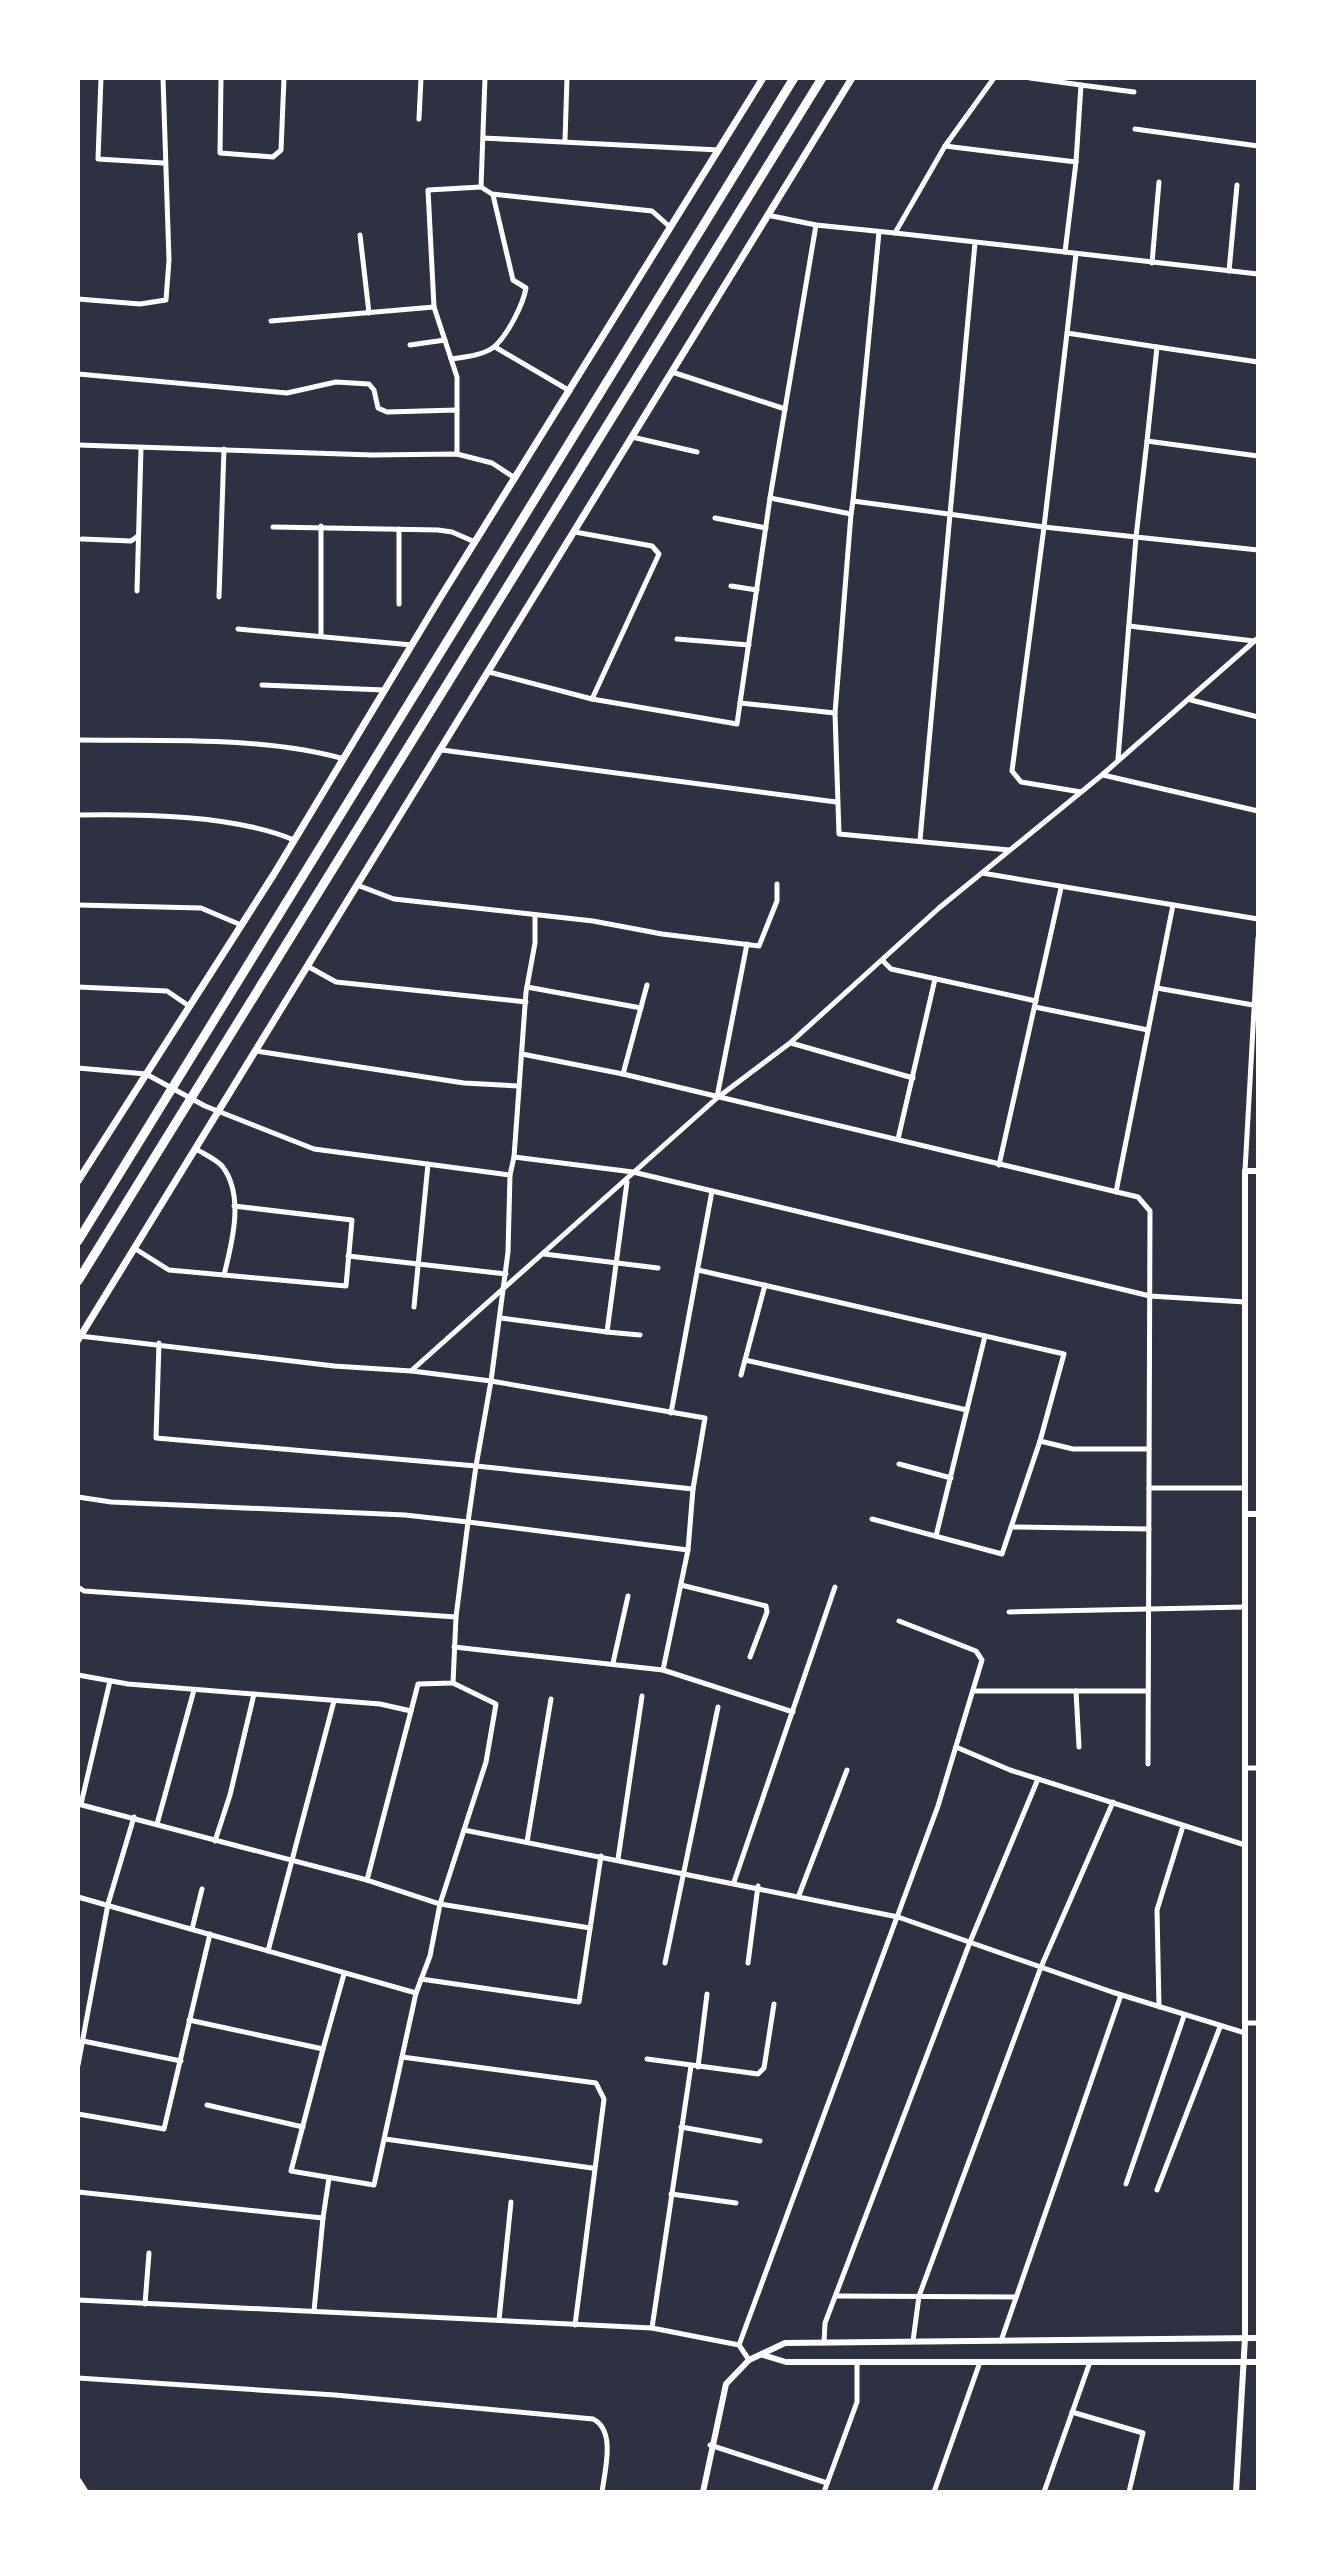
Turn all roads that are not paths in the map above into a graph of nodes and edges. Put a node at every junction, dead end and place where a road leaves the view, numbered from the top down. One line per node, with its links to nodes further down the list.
1 (101, 78): 24 (street)
2 (163, 78): 24 (street)
3 (221, 78): 4 (street)
4 (284, 78)
5 (421, 78): 16 (street)
6 (485, 78): 18 (street)
7 (567, 78): 19 (street)
8 (763, 78): 22 (main road)
9 (794, 78): 163 (highway)
10 (822, 78): 173 (highway)
11 (852, 78): 29 (main road)
12 (994, 78): 20 (street)
13 (1030, 78): 14 (street)
14 (1081, 85): 15 (street); 23 (street)
15 (1134, 92)
16 (419, 119)
17 (1135, 129): 21 (street)
18 (483, 138): 19 (street); 27 (street)
19 (565, 140): 22 (street)
20 (945, 146): 23 (street); 33 (street)
21 (1258, 146)
22 (720, 150): 31 (main road)
23 (1076, 162): 36 (street)
24 (163, 163): 41 (street)
25 (1159, 182): 38 (street)
26 (1237, 185): 39 (street)
27 (481, 187): 28 (street); 42 (street)
28 (492, 194): 31 (street); 48 (street)
29 (767, 215): 30 (street); 52 (main road)
30 (816, 225): 32 (street); 55 (street)
31 (671, 228): 54 (main road)
32 (879, 232): 33 (street); 67 (street)
33 (895, 233): 35 (street)
34 (360, 235): 43 (street)
35 (975, 243): 36 (street); 69 (street)
36 (1065, 252): 37 (street)
37 (1076, 254): 38 (street); 45 (street)
38 (1152, 263): 39 (street)
39 (1229, 271): 40 (street)
40 (1258, 274)
41 (78, 299)
42 (434, 307): 43 (street); 46 (street)
43 (369, 313): 44 (street)
44 (271, 321)
45 (1067, 333): 49 (street); 73 (street)
46 (445, 340): 47 (street); 50 (street)
47 (410, 345)
48 (495, 347): 50 (street); 54 (street)
49 (1157, 347): 51 (street); 58 (street)
50 (451, 359): 56 (street)
51 (1258, 362)
52 (672, 372): 55 (street); 57 (main road)
53 (78, 374): 56 (street)
54 (571, 391): 65 (main road)
55 (785, 409): 66 (street)
56 (457, 410): 63 (street)
57 (632, 437): 62 (street); 76 (main road)
58 (1147, 441): 64 (street); 78 (street)
59 (78, 445): 60 (street)
60 (141, 448): 61 (street); 77 (street)
61 (224, 449): 63 (street); 85 (street)
62 (697, 452)
63 (457, 454): 65 (street)
64 (1258, 456)
65 (516, 478): 80 (main road)
66 (770, 498): 68 (street); 74 (street)
67 (853, 501): 68 (street); 69 (street)
68 (851, 514): 100 (street)
69 (949, 515): 73 (street); 112 (street)
70 (715, 518): 74 (street)
71 (321, 526): 72 (street); 75 (street); 89 (street)
72 (273, 527)
73 (1044, 527): 78 (street); 107 (street)
74 (766, 528): 83 (street)
75 (399, 529): 80 (street); 86 (street)
76 (575, 532): 94 (main road); 97 (street)
77 (139, 536): 79 (street); 84 (street)
78 (1136, 537): 81 (street); 87 (street)
79 (82, 539)
80 (476, 543): 92 (main road)
81 (1258, 550)
82 (731, 586): 83 (street)
83 (757, 590): 93 (street)
84 (137, 591)
85 (219, 597)
86 (399, 604)
87 (1129, 626): 91 (street); 105 (street)
88 (238, 629): 89 (street)
89 (321, 636): 92 (street)
90 (677, 639): 93 (street)
91 (1256, 640): 98 (street)
92 (413, 645): 96 (main road)
93 (749, 645): 99 (street)
94 (489, 672): 97 (street); 103 (main road)
95 (262, 685): 96 (street)
96 (384, 690): 104 (main road)
97 (592, 699): 99 (street)
98 (1190, 699): 101 (street); 105 (street)
99 (740, 703): 100 (street)
100 (835, 713): 108 (street)
101 (1258, 717)
102 (78, 740): 104 (street)
103 (442, 750): 108 (street); 116 (main road)
104 (345, 759): 111 (main road)
105 (1118, 760): 106 (street)
106 (1102, 775): 107 (street); 109 (street)
107 (1081, 792): 113 (street)
108 (836, 802): 112 (street)
109 (1258, 811)
110 (78, 815): 111 (street)
111 (294, 840): 122 (main road)
112 (920, 840): 113 (street)
113 (1009, 850): 114 (street)
114 (981, 873): 117 (street); 125 (street)
115 (777, 884): 124 (street)
116 (357, 885): 120 (street); 126 (main road)
117 (1061, 888): 119 (street); 133 (street)
118 (78, 905): 122 (street)
119 (1173, 905): 121 (street); 131 (street)
120 (535, 916): 124 (street); 130 (street)
121 (1258, 919)
122 (241, 925): 135 (main road)
123 (1258, 938): 134 (street)
124 (747, 944): 146 (street)
125 (883, 961): 127 (street); 138 (street)
126 (309, 967): 132 (street); 139 (main road)
127 (935, 979): 133 (street); 144 (street)
128 (647, 985): 136 (street)
129 (78, 987): 135 (street)
130 (527, 987): 132 (street); 136 (street)
131 (1157, 988): 134 (street); 137 (street)
132 (526, 1002): 140 (street)
133 (1035, 1004): 137 (street); 152 (street)
134 (1253, 1005): 154 (street)
135 (189, 1006): 142 (main road)
136 (641, 1008): 143 (street)
137 (1148, 1030): 161 (street)
138 (790, 1043): 144 (street); 146 (street)
139 (256, 1051): 145 (street); 147 (main road)
140 (522, 1054): 143 (street); 145 (street)
141 (78, 1068): 142 (street)
142 (146, 1074): 147 (street); 153 (main road)
143 (623, 1074): 146 (street)
144 (913, 1078): 148 (street)
145 (519, 1086): 150 (street)
146 (717, 1098): 148 (street); 156 (street)
147 (218, 1112): 149 (main road); 151 (street)
148 (898, 1139): 152 (street)
149 (196, 1149): 162 (street); 164 (main road)
150 (514, 1157): 156 (street); 157 (street)
151 (428, 1164): 157 (street); 167 (street)
152 (999, 1165): 161 (street)
153 (82, 1169): 159 (main road)
154 (1245, 1171): 155 (street); 177 (street)
155 (1258, 1171)
156 (633, 1172): 158 (street); 160 (street)
157 (510, 1175): 171 (street)
158 (627, 1179): 165 (street); 168 (street)
159 (78, 1181)
160 (712, 1191): 170 (street); 176 (street)
161 (1116, 1192): 176 (street)
162 (234, 1206): 166 (street); 172 (street)
163 (78, 1241)
164 (134, 1248): 172 (street); 183 (main road)
165 (542, 1253): 168 (street); 174 (street)
166 (347, 1256): 167 (street); 172 (street)
167 (418, 1262): 171 (street); 178 (street)
168 (614, 1262): 169 (street); 180 (street)
169 (658, 1268)
170 (698, 1270): 175 (street); 190 (street)
171 (506, 1274): 174 (street)
172 (224, 1275)
173 (78, 1281)
174 (505, 1285): 179 (street); 186 (street)
175 (765, 1285): 182 (street); 185 (street)
176 (1150, 1296): 177 (street); 192 (street)
177 (1245, 1302): 197 (street)
178 (414, 1307)
179 (501, 1318): 180 (street); 188 (street)
180 (607, 1332): 181 (street)
181 (640, 1335)
182 (985, 1336): 189 (street); 191 (street)
183 (79, 1338): 184 (street)
184 (159, 1343): 186 (street); 194 (street)
185 (745, 1360): 187 (street); 189 (street)
186 (411, 1371): 188 (street)
187 (741, 1375)
188 (491, 1381): 190 (street); 194 (street)
189 (967, 1410): 195 (street)
190 (671, 1413): 198 (street)
191 (1040, 1441): 192 (street); 204 (street)
192 (1149, 1449): 196 (street)
193 (899, 1464): 195 (street)
194 (476, 1466): 198 (street); 203 (street)
195 (951, 1478): 206 (street)
196 (1149, 1488): 197 (street); 205 (street)
197 (1245, 1488): 200 (street)
198 (693, 1489): 207 (street)
199 (78, 1497): 203 (street)
200 (1245, 1514): 201 (street); 212 (street)
201 (1258, 1514)
202 (872, 1519): 206 (street)
203 (468, 1522): 207 (street); 215 (street)
204 (1011, 1527): 205 (street); 206 (street)
205 (1149, 1529): 213 (street)
206 (936, 1536)
207 (688, 1550): 208 (street)
208 (681, 1585): 218 (street); 220 (street)
209 (78, 1587): 215 (street)
210 (835, 1587): 234 (street)
211 (628, 1596): 219 (street)
212 (1245, 1607): 213 (street); 238 (street)
213 (1148, 1609): 214 (street); 227 (street)
214 (1009, 1612)
215 (456, 1617): 217 (street)
216 (899, 1621): 225 (street)
217 (454, 1647): 219 (street); 223 (street)
218 (750, 1657)
219 (613, 1663): 220 (street)
220 (663, 1670): 234 (street)
221 (78, 1675): 222 (street)
222 (110, 1681): 224 (street); 243 (street)
223 (453, 1683): 233 (street); 247 (street)
224 (194, 1690): 228 (street); 245 (street)
225 (973, 1691): 226 (street); 235 (street)
226 (1076, 1691): 227 (street); 236 (street)
227 (1148, 1691): 237 (street)
228 (254, 1694): 231 (street); 248 (street)
229 (642, 1696): 252 (street)
230 (551, 1699): 249 (street)
231 (334, 1701): 233 (street); 253 (street)
232 (718, 1707): 254 (street)
233 (411, 1711): 255 (street)
234 (793, 1712): 256 (street)
235 (956, 1747): 241 (street); 263 (street)
236 (1079, 1747)
237 (1148, 1764)
238 (1245, 1768): 239 (street); 250 (street)
239 (1258, 1768)
240 (847, 1770): 259 (street)
241 (1038, 1779): 242 (street); 267 (street)
242 (1113, 1802): 246 (street); 271 (street)
243 (79, 1804): 244 (street)
244 (134, 1817): 245 (street); 261 (street)
245 (157, 1824): 248 (street)
246 (1183, 1826): 250 (street); 278 (street)
247 (464, 1830): 249 (street); 262 (street)
248 (215, 1841): 253 (street)
249 (527, 1842): 251 (street)
250 (1245, 1845): 281 (street)
251 (601, 1856): 252 (street); 264 (street)
252 (618, 1859): 254 (street)
253 (290, 1861): 255 (street); 268 (street)
254 (682, 1872): 256 (street); 269 (street)
255 (367, 1880): 262 (street)
256 (734, 1882): 257 (street)
257 (758, 1886): 259 (street); 270 (street)
258 (202, 1889): 265 (street)
259 (799, 1895): 263 (street)
260 (78, 1897): 261 (street)
261 (108, 1904): 265 (street); 285 (street)
262 (440, 1904): 264 (street); 273 (street)
263 (898, 1917): 267 (street); 323 (street)
264 (590, 1928): 273 (street)
265 (192, 1929): 266 (street)
266 (210, 1934): 268 (street); 280 (street)
267 (970, 1942): 271 (street); 309 (street)
268 (268, 1951): 272 (street)
269 (665, 1963)
270 (748, 1963)
271 (1041, 1967): 276 (street); 310 (street)
272 (344, 1974): 274 (street); 286 (street)
273 (421, 1979): 274 (street)
274 (416, 1993): 287 (street)
275 (707, 1994): 292 (street)
276 (1121, 1995): 278 (street); 311 (street)
277 (774, 2004): 292 (street)
278 (1159, 2007): 279 (street)
279 (1184, 2016): 283 (street); 301 (street)
280 (189, 2020): 286 (street); 289 (street)
281 (1245, 2023): 282 (street); 284 (street)
282 (1258, 2023)
283 (1220, 2027): 284 (street); 302 (street)
284 (1245, 2033): 318 (street)
285 (83, 2041): 289 (street); 290 (street)
286 (323, 2049): 295 (street)
287 (402, 2057): 297 (street); 299 (street)
288 (647, 2059): 291 (street)
289 (181, 2061): 294 (street)
290 (78, 2065)
291 (691, 2066): 292 (street); 296 (street)
292 (698, 2067)
293 (207, 2105): 295 (street)
294 (78, 2114)
295 (303, 2127): 300 (street)
296 (681, 2127): 298 (street); 304 (street)
297 (385, 2139): 299 (street); 300 (street)
298 (760, 2141)
299 (592, 2168): 316 (street)
300 (329, 2178): 307 (street)
301 (1126, 2184)
302 (1157, 2190)
303 (78, 2192): 307 (street)
304 (671, 2194): 306 (street); 317 (street)
305 (511, 2202): 315 (street)
306 (736, 2203)
307 (323, 2218): 314 (street)
308 (149, 2253): 313 (street)
309 (836, 2296): 310 (street); 322 (street)
310 (919, 2296): 311 (street); 320 (street)
311 (1016, 2297): 321 (street)
312 (78, 2300): 313 (street)
313 (145, 2304): 314 (street)
314 (314, 2311): 315 (street)
315 (499, 2320): 316 (street)
316 (575, 2325): 317 (street)
317 (652, 2328): 323 (street)
318 (1245, 2338): 319 (street); 321 (street); 329 (street)
319 (1258, 2338)
320 (913, 2341): 321 (street); 322 (street)
321 (1001, 2341)
322 (824, 2343): 324 (street)
323 (739, 2345): 325 (street)
324 (763, 2355): 325 (street); 326 (street)
325 (749, 2360): 333 (street)
326 (857, 2362): 327 (street); 335 (street)
327 (980, 2362): 328 (street); 340 (street)
328 (1090, 2362): 329 (street); 332 (street)
329 (1243, 2362): 330 (street); 343 (street)
330 (1258, 2362)
331 (78, 2378): 337 (street)
332 (1071, 2412): 341 (street); 342 (street)
333 (710, 2445): 335 (street); 338 (street)
334 (78, 2481): 336 (main road)
335 (827, 2483): 339 (street)
336 (85, 2492)
337 (602, 2492)
338 (703, 2492)
339 (824, 2492)
340 (934, 2492)
341 (1044, 2492)
342 (1129, 2492)
343 (1236, 2492)

